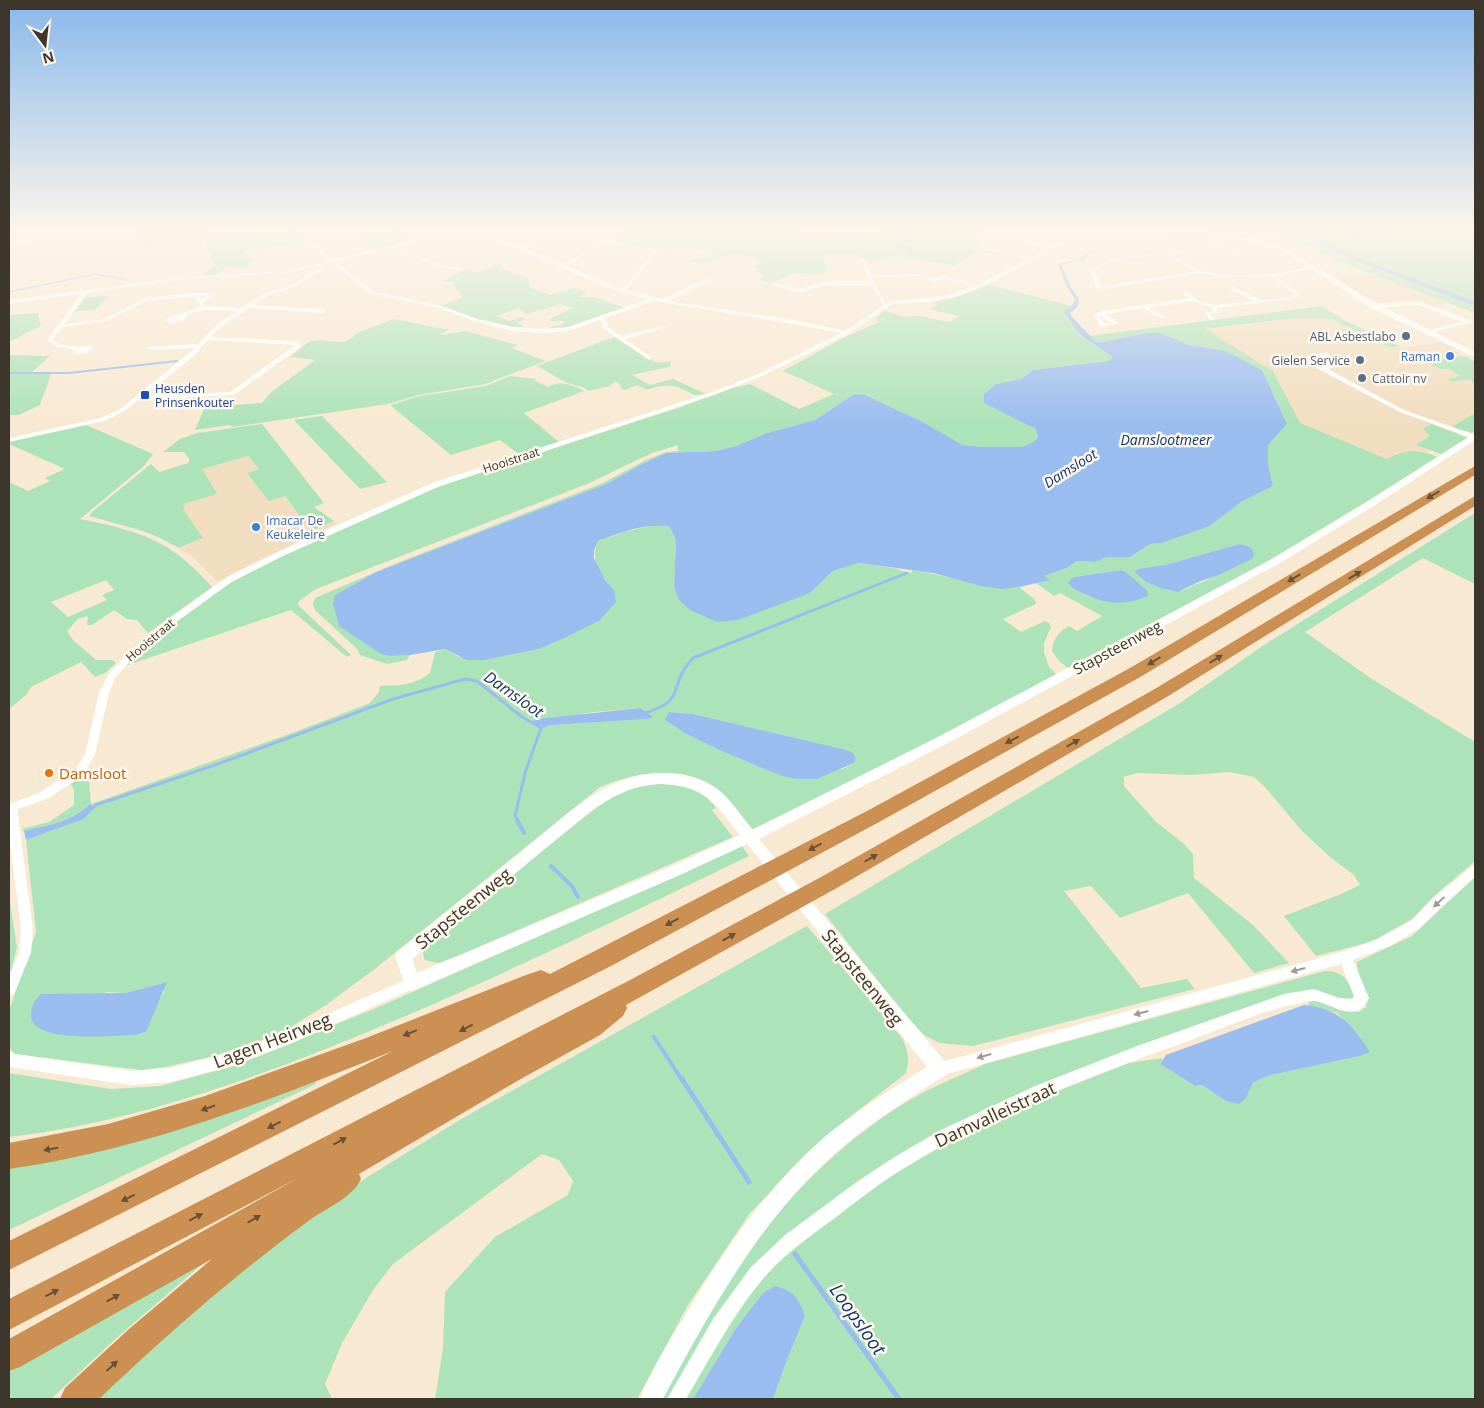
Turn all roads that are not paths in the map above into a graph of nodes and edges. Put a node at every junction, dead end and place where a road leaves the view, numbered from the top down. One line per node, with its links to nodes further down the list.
1 (67, 294): 17 (street)
2 (84, 294): 31 (street)
3 (267, 294): 24 (street)
4 (376, 294): 28 (street)
5 (635, 294): 14 (street)
6 (679, 294): 15 (street)
7 (879, 294): 20 (street)
8 (955, 294): 20 (street, Hooistraat)
9 (1186, 294): 16 (street)
10 (1243, 294): 18 (street)
11 (1294, 294): 18 (street)
12 (1355, 294): 21 (main road)
13 (196, 295): 19 (street); 19 (street); 31 (street)
14 (654, 299): 15 (street); 28 (street)
15 (664, 301): 34 (street)
16 (1195, 301): 22 (street); 23 (street)
17 (9, 302)
18 (1260, 302): 23 (street)
19 (202, 305): 24 (street); 26 (street)
20 (885, 306): 34 (street, Hooistraat)
21 (1374, 306): 33 (main road); 33 (street)
22 (1144, 307): 27 (street); 30 (street)
23 (1215, 307): 29 (street)
24 (245, 308): 25 (street); 35 (street)
25 (322, 312)
26 (186, 314)
27 (1162, 317)
28 (602, 318): 36 (street)
29 (1211, 319)
30 (1116, 323)
31 (60, 326): 38 (street)
32 (663, 327): 36 (street)
33 (1428, 332): 40 (main road)
34 (846, 333): 48 (street, Hooistraat)
35 (206, 338): 37 (street); 43 (street)
36 (621, 338): 41 (street)
37 (199, 346): 39 (street); 43 (street)
38 (81, 348)
39 (149, 348)
40 (1475, 355)
41 (649, 358)
42 (1322, 369): 44 (street, Stapsteenweg)
43 (138, 398): 45 (street)
44 (1475, 436): 52 (street, Stapsteenweg)
45 (9, 440)
46 (1475, 470): 51 (highway, one-way to 51)
47 (1475, 500): 53 (highway, one-way to 47)
48 (11, 808): 54 (street)
49 (1475, 870): 50 (street, one-way to 50)
50 (1344, 957): 56 (street, one-way to 56); 64 (street, Damvalleistraat)
51 (603, 959): 58 (highway, one-way to 58); 59 (highway, one-way to 59)
52 (412, 983): 55 (street, Lagen Heirweg); 56 (street, Stapsteenweg)
53 (640, 986): 57 (highway); 60 (highway, one-way to 53)
54 (9, 990)
55 (9, 1060)
56 (940, 1069): 63 (street)
57 (510, 1071): 61 (highway, one-way to 57); 62 (highway, one-way to 57)
58 (9, 1156)
59 (9, 1256)
60 (9, 1315)
61 (9, 1356)
62 (76, 1399)
63 (651, 1399)
64 (676, 1399)

